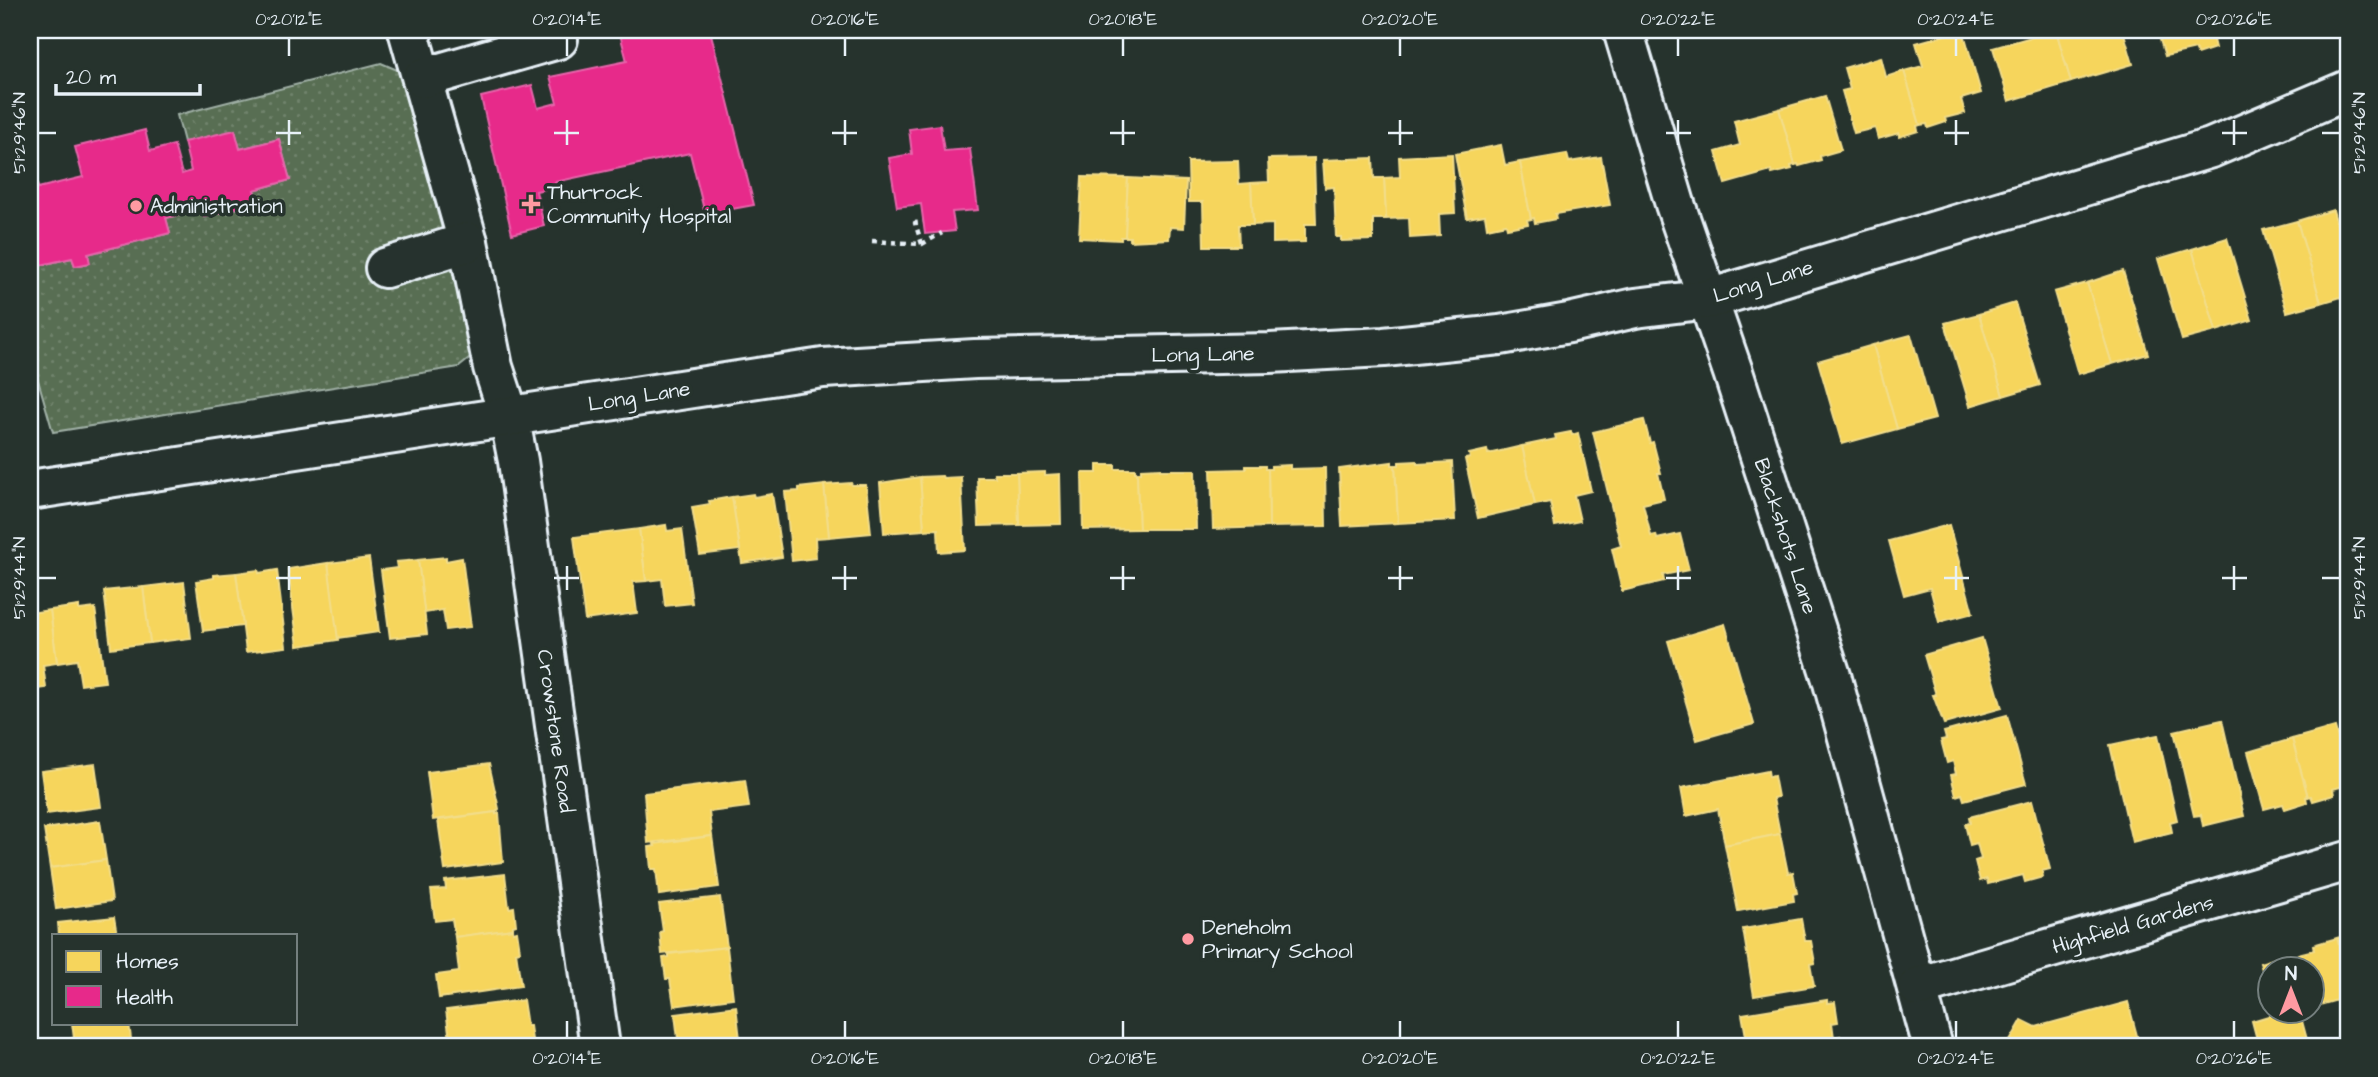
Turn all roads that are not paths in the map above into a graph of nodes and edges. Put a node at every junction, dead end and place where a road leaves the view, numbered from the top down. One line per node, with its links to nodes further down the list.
1 (408, 30): 4 (street, Crowstone Road)
2 (1623, 30): 8 (street, Blackshots Lane)
3 (558, 39): 4 (street)
4 (423, 78): 6 (street, Crowstone Road)
5 (2348, 90): 8 (street, Long Lane)
6 (468, 243): 7 (street); 9 (street, Crowstone Road)
7 (385, 268)
8 (1709, 299): 9 (street, Long Lane); 12 (street, Blackshots Lane)
9 (509, 416): 10 (street, Long Lane); 13 (street, Crowstone Road)
10 (30, 490)
11 (2348, 861): 12 (street, Highfield Gardens)
12 (1918, 987): 14 (street, Blackshots Lane)
13 (600, 1047)
14 (1933, 1047)

